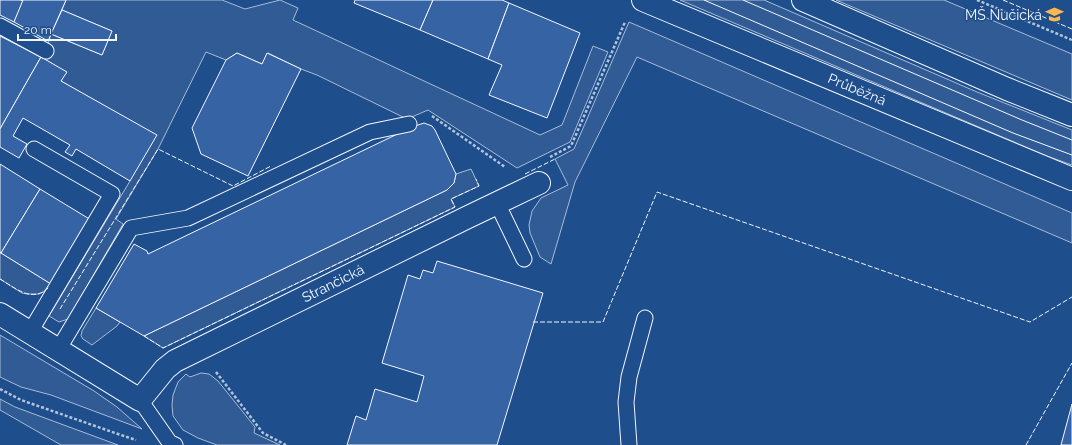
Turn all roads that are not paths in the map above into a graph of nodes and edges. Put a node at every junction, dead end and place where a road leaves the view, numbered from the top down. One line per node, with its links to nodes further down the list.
1 (643, 0): 8 (main road, Průběžná)
2 (803, 0): 5 (main road)
3 (0, 26): 4 (lane)
4 (46, 51)
5 (1072, 115)
6 (409, 124): 15 (lane)
7 (34, 149): 14 (lane)
8 (1072, 178)
9 (539, 183): 10 (main road, Strančická)
10 (497, 203): 11 (lane); 16 (main road, Strančická)
11 (524, 259)
12 (0, 314): 14 (main road)
13 (645, 318): 18 (lane)
14 (30, 332): 15 (main road)
15 (58, 350): 16 (main road)
16 (140, 400): 17 (lane)
17 (173, 444)
18 (629, 445)

